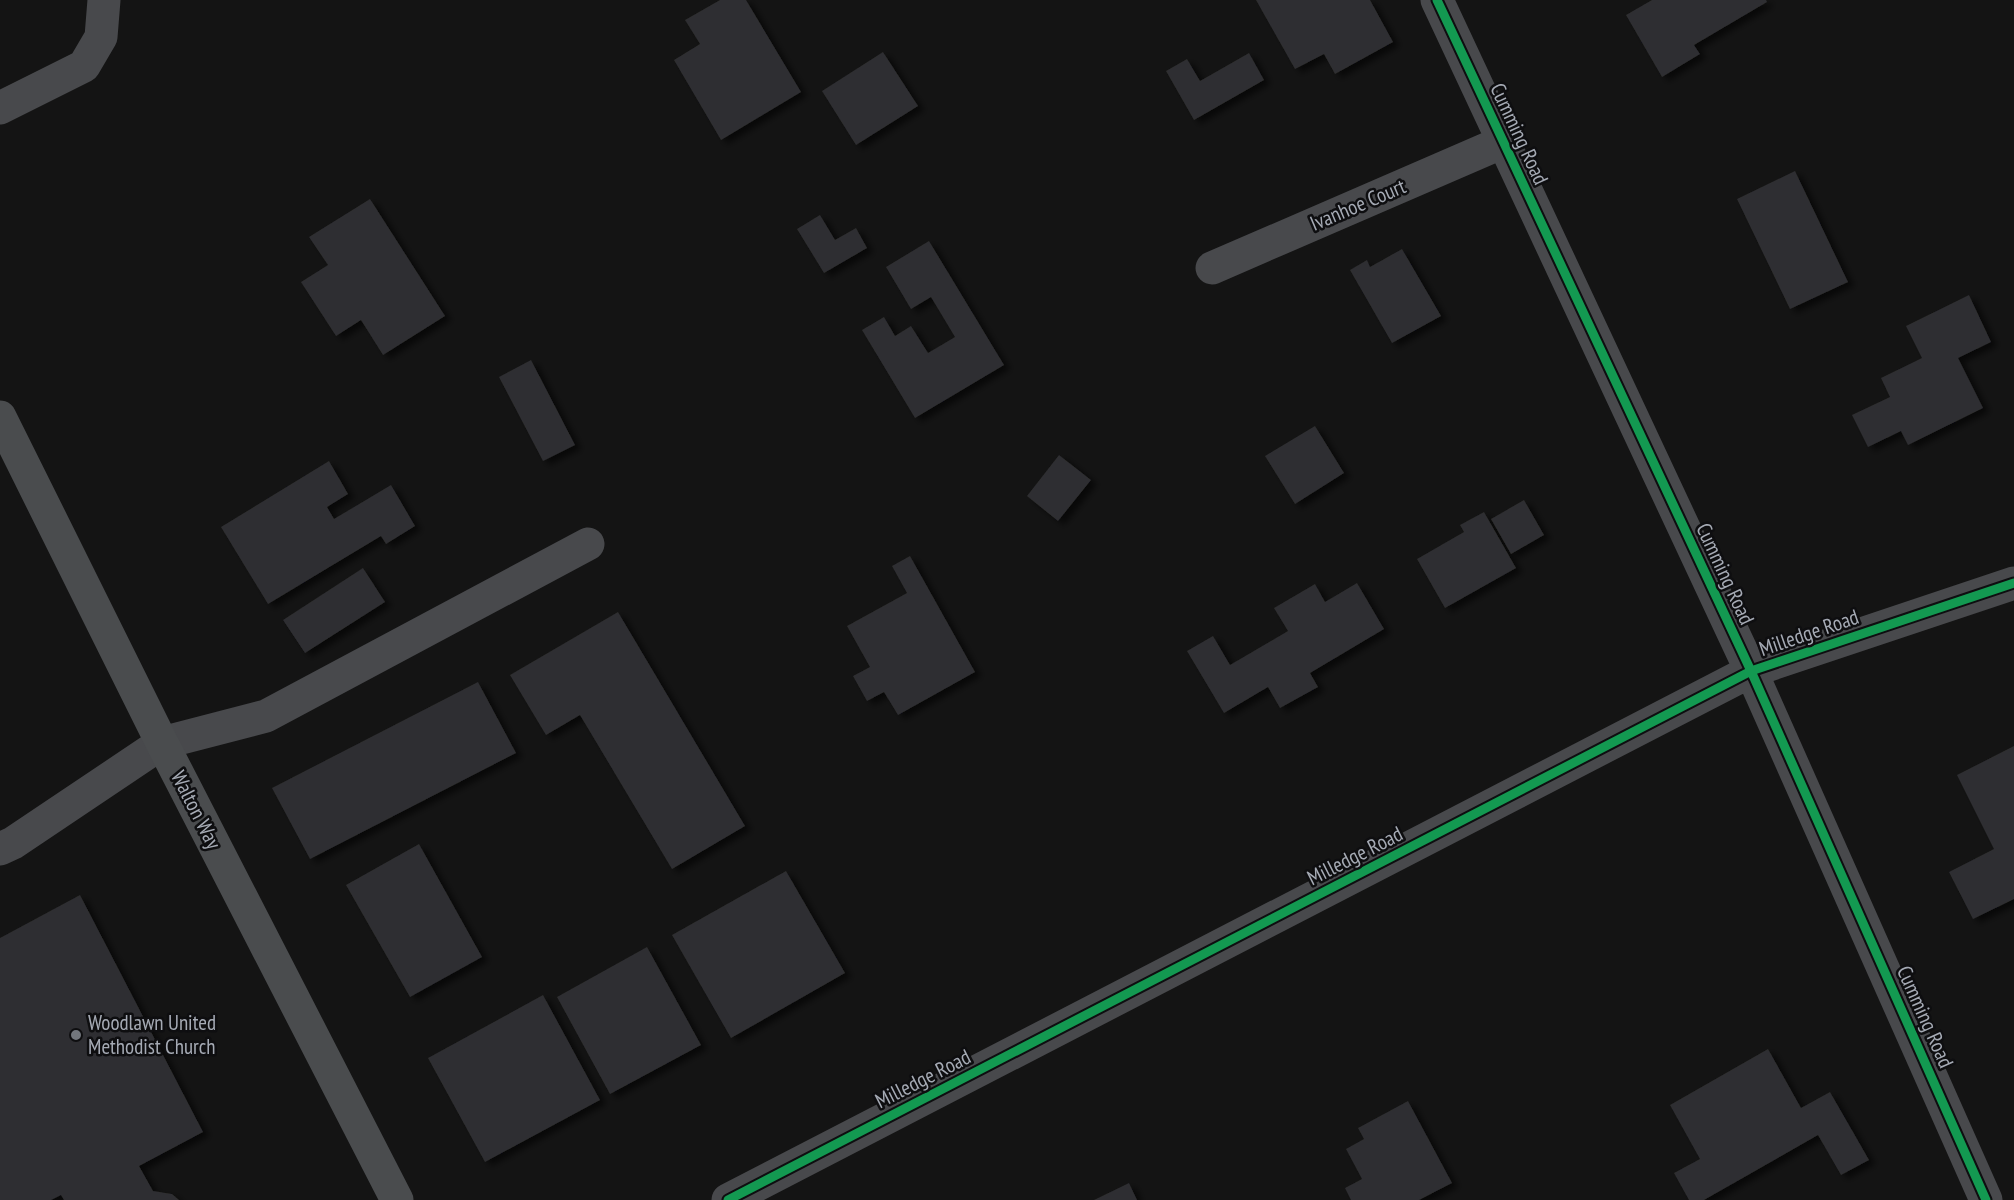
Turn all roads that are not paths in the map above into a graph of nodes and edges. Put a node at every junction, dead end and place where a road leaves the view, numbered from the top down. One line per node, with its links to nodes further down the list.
1 (104, 0): 3 (street)
2 (1437, 0): 4 (street, Cumming Road)
3 (0, 108)
4 (1503, 142): 5 (street, Ivanhoe Court); 9 (street, Cumming Road)
5 (1212, 268)
6 (0, 417): 10 (main road, Walton Way)
7 (588, 544): 10 (street)
8 (2014, 582): 9 (street, Milledge Road)
9 (1751, 671): 12 (street, Milledge Road); 15 (street, Cumming Road)
10 (162, 743): 11 (street); 13 (main road, Walton Way)
11 (0, 849)
12 (777, 1189): 14 (street, Milledge Road)
13 (397, 1200)
14 (728, 1200)
15 (1986, 1200)

